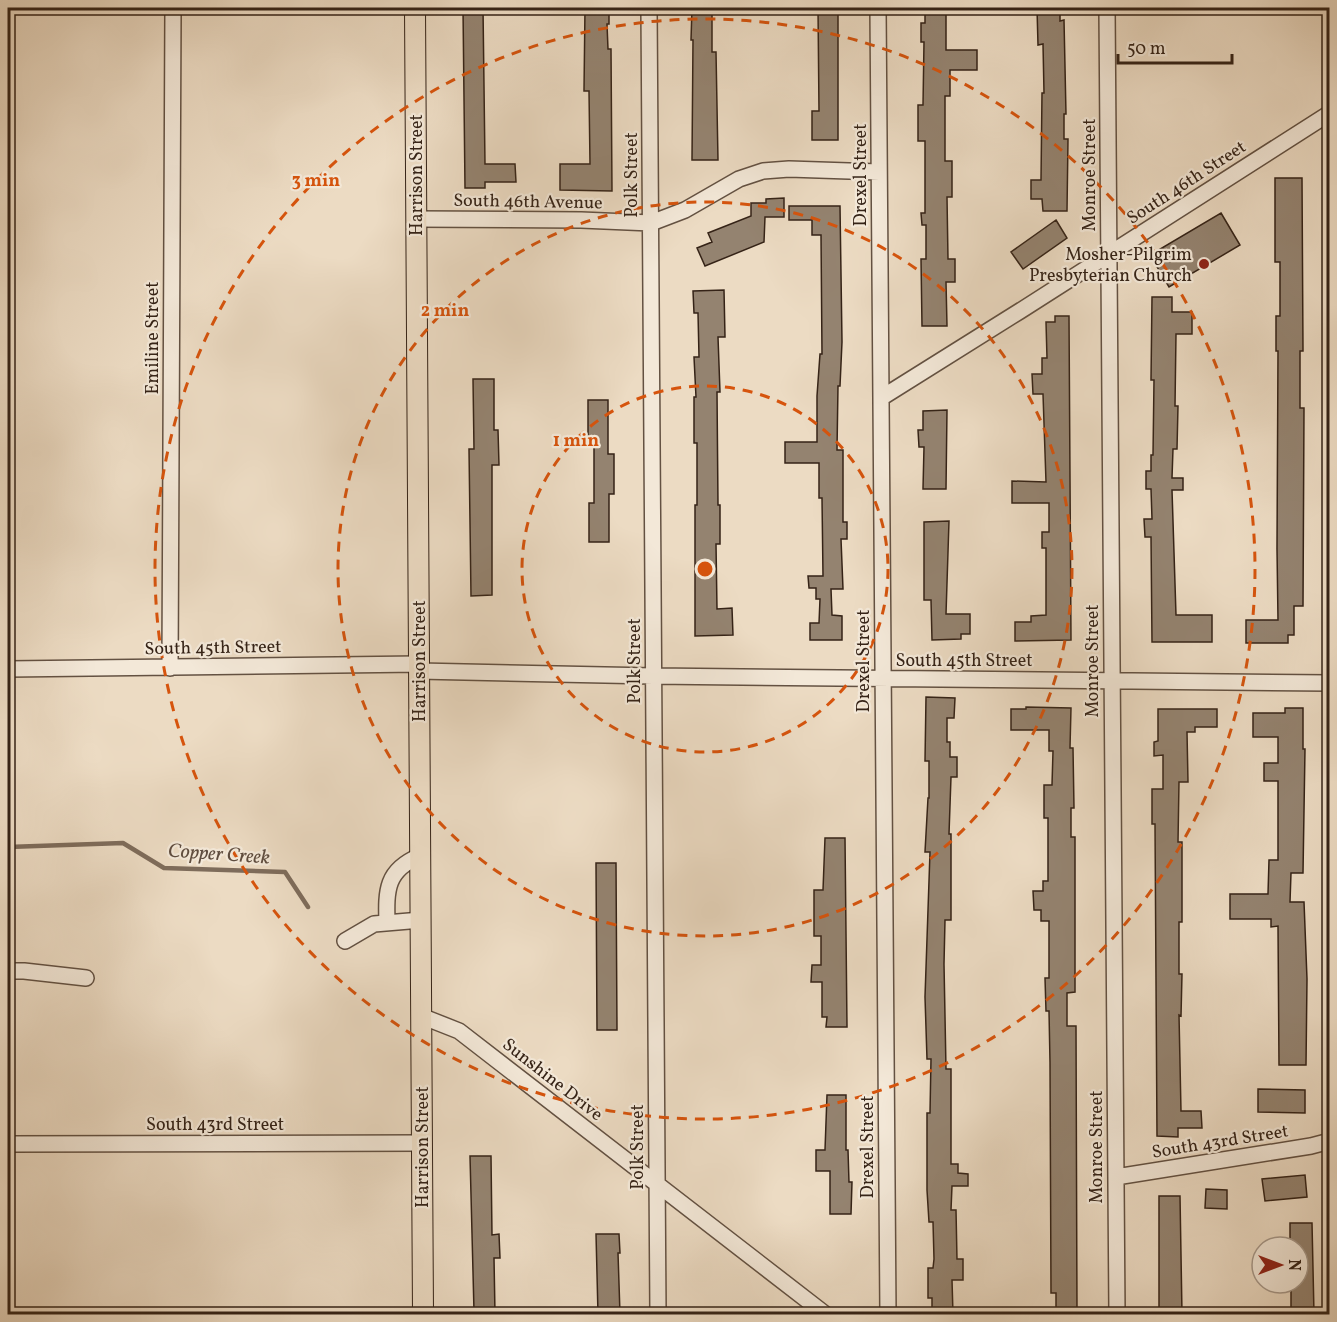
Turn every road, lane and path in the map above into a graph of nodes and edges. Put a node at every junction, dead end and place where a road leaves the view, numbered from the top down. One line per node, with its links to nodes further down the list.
1 (173, 8): 13 (street, Emiline Street)
2 (415, 8): 8 (main road, Harrison Street)
3 (649, 8): 9 (street, Polk Street)
4 (878, 8): 7 (street, Drexel Street)
5 (1107, 8): 10 (street, Monroe Street)
6 (1329, 113): 10 (street, South 46th Street)
7 (879, 172): 9 (street, South 46th Avenue); 11 (street, Drexel Street)
8 (416, 219): 9 (street, South 46th Avenue); 12 (main road, Harrison Street)
9 (651, 223): 15 (street, Polk Street)
10 (1109, 254): 11 (street, South 46th Street); 17 (street, Monroe Street)
11 (881, 398): 16 (street, Drexel Street)
12 (419, 667): 13 (street, South 45th Street); 15 (street, South 45th Street); 19 (main road, Harrison Street)
13 (170, 668): 14 (street, South 45th Street)
14 (8, 669)
15 (654, 676): 16 (street, South 45th Street); 30 (street, Polk Street)
16 (883, 679): 17 (street, South 45th Street); 34 (street, Drexel Street)
17 (1112, 680): 18 (street, South 45th Street); 29 (street, Monroe Street)
18 (1329, 683)
19 (420, 856): 20 (main road, Harrison Street); 21 (street)
20 (421, 920): 21 (street); 25 (main road, Harrison Street)
21 (387, 923): 22 (street)
22 (345, 941)
23 (8, 971): 24 (street)
24 (86, 978)
25 (421, 1016): 27 (main road, Harrison Street); 30 (street, Sunshine Drive)
26 (1329, 1141): 29 (street, South 43rd Street)
27 (422, 1143): 28 (street, South 43rd Street); 31 (main road, Harrison Street)
28 (8, 1144)
29 (1116, 1177): 35 (street, Monroe Street)
30 (657, 1184): 32 (street, Polk Street); 33 (street, Sunshine Drive)
31 (423, 1314)
32 (658, 1314)
33 (825, 1314)
34 (888, 1314)
35 (1117, 1314)

